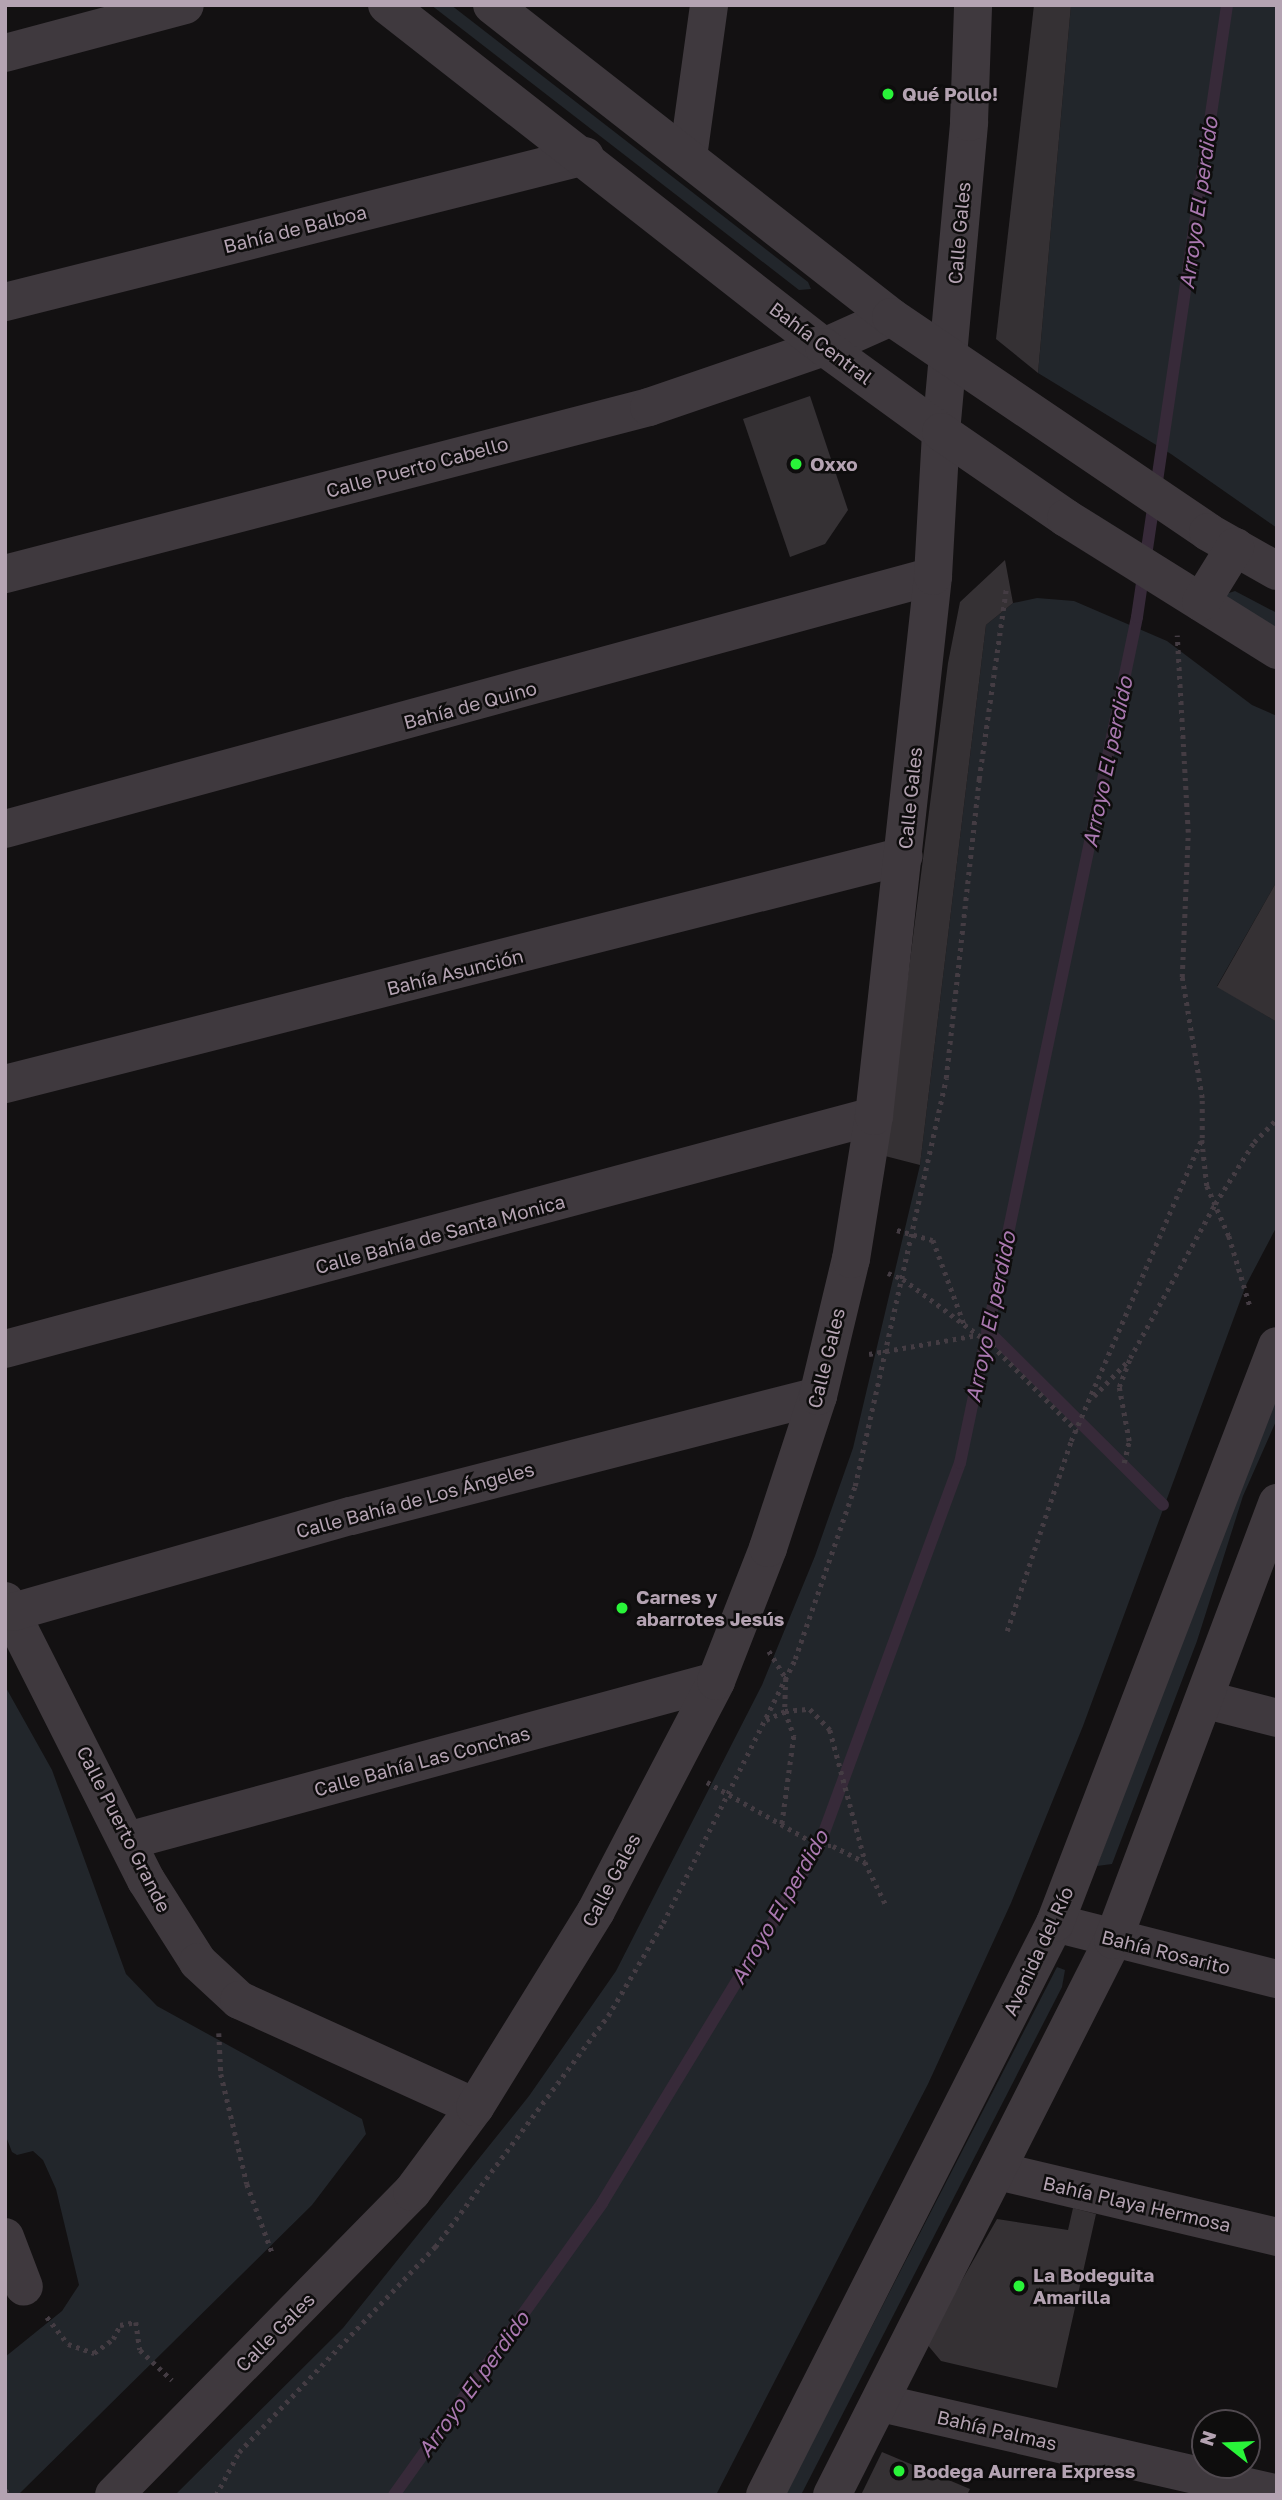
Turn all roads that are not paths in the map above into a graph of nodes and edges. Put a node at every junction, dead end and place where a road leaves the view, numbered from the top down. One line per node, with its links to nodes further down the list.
1 (185, 5): 6 (street)
2 (387, 5): 7 (street, Bahía Central)
3 (492, 5): 8 (street)
4 (709, 5): 8 (street)
5 (973, 5): 12 (street, Calle Gales)
6 (5, 53)
7 (585, 156): 9 (street, Bahía de Balboa); 11 (street, Bahía Central)
8 (688, 157): 10 (street)
9 (5, 302)
10 (891, 317): 11 (street, Calle Puerto Cabello); 12 (street)
11 (824, 347): 13 (street, Bahía Central); 16 (street, Calle Puerto Cabello)
12 (948, 356): 13 (street, Calle Gales); 14 (street)
13 (941, 432): 17 (street, Calle Gales); 18 (street, Bahía Central)
14 (1222, 539): 15 (street); 18 (street)
15 (1277, 571)
16 (5, 574)
17 (933, 576): 20 (street, Bahía de Quino); 21 (street, Calle Gales)
18 (1190, 595): 19 (street, Bahía Central)
19 (1277, 650)
20 (5, 830)
21 (904, 856): 22 (street, Bahía Asunción); 23 (street, Calle Gales)
22 (5, 1084)
23 (874, 1116): 25 (street, Calle Bahía de Santa Monica); 26 (street, Calle Gales)
24 (1277, 1346): 33 (street, Avenida del Río)
25 (5, 1349)
26 (818, 1396): 28 (street, Calle Bahía de Los Ángeles); 29 (street, Calle Gales)
27 (1277, 1503): 30 (street)
28 (9, 1606): 32 (street, Calle Puerto Grande)
29 (716, 1681): 32 (street, Calle Bahía Las Conchas); 36 (street, Calle Gales)
30 (1207, 1700): 31 (street); 34 (street)
31 (1277, 1718)
32 (127, 1841): 36 (street, Calle Puerto Grande)
33 (1055, 1923): 34 (street, Bahía Rosarito); 44 (street, Avenida del Río)
34 (1114, 1940): 35 (street, Bahía Rosarito); 37 (street)
35 (1277, 1979)
36 (475, 2107): 43 (street, Calle Gales)
37 (998, 2171): 39 (street, Bahía Playa Hermosa); 41 (street)
38 (5, 2237): 40 (street)
39 (1277, 2237)
40 (24, 2287)
41 (881, 2403): 42 (street, Bahía Palmas); 45 (street)
42 (1277, 2494)
43 (114, 2495)
44 (765, 2495)
45 (832, 2495)

